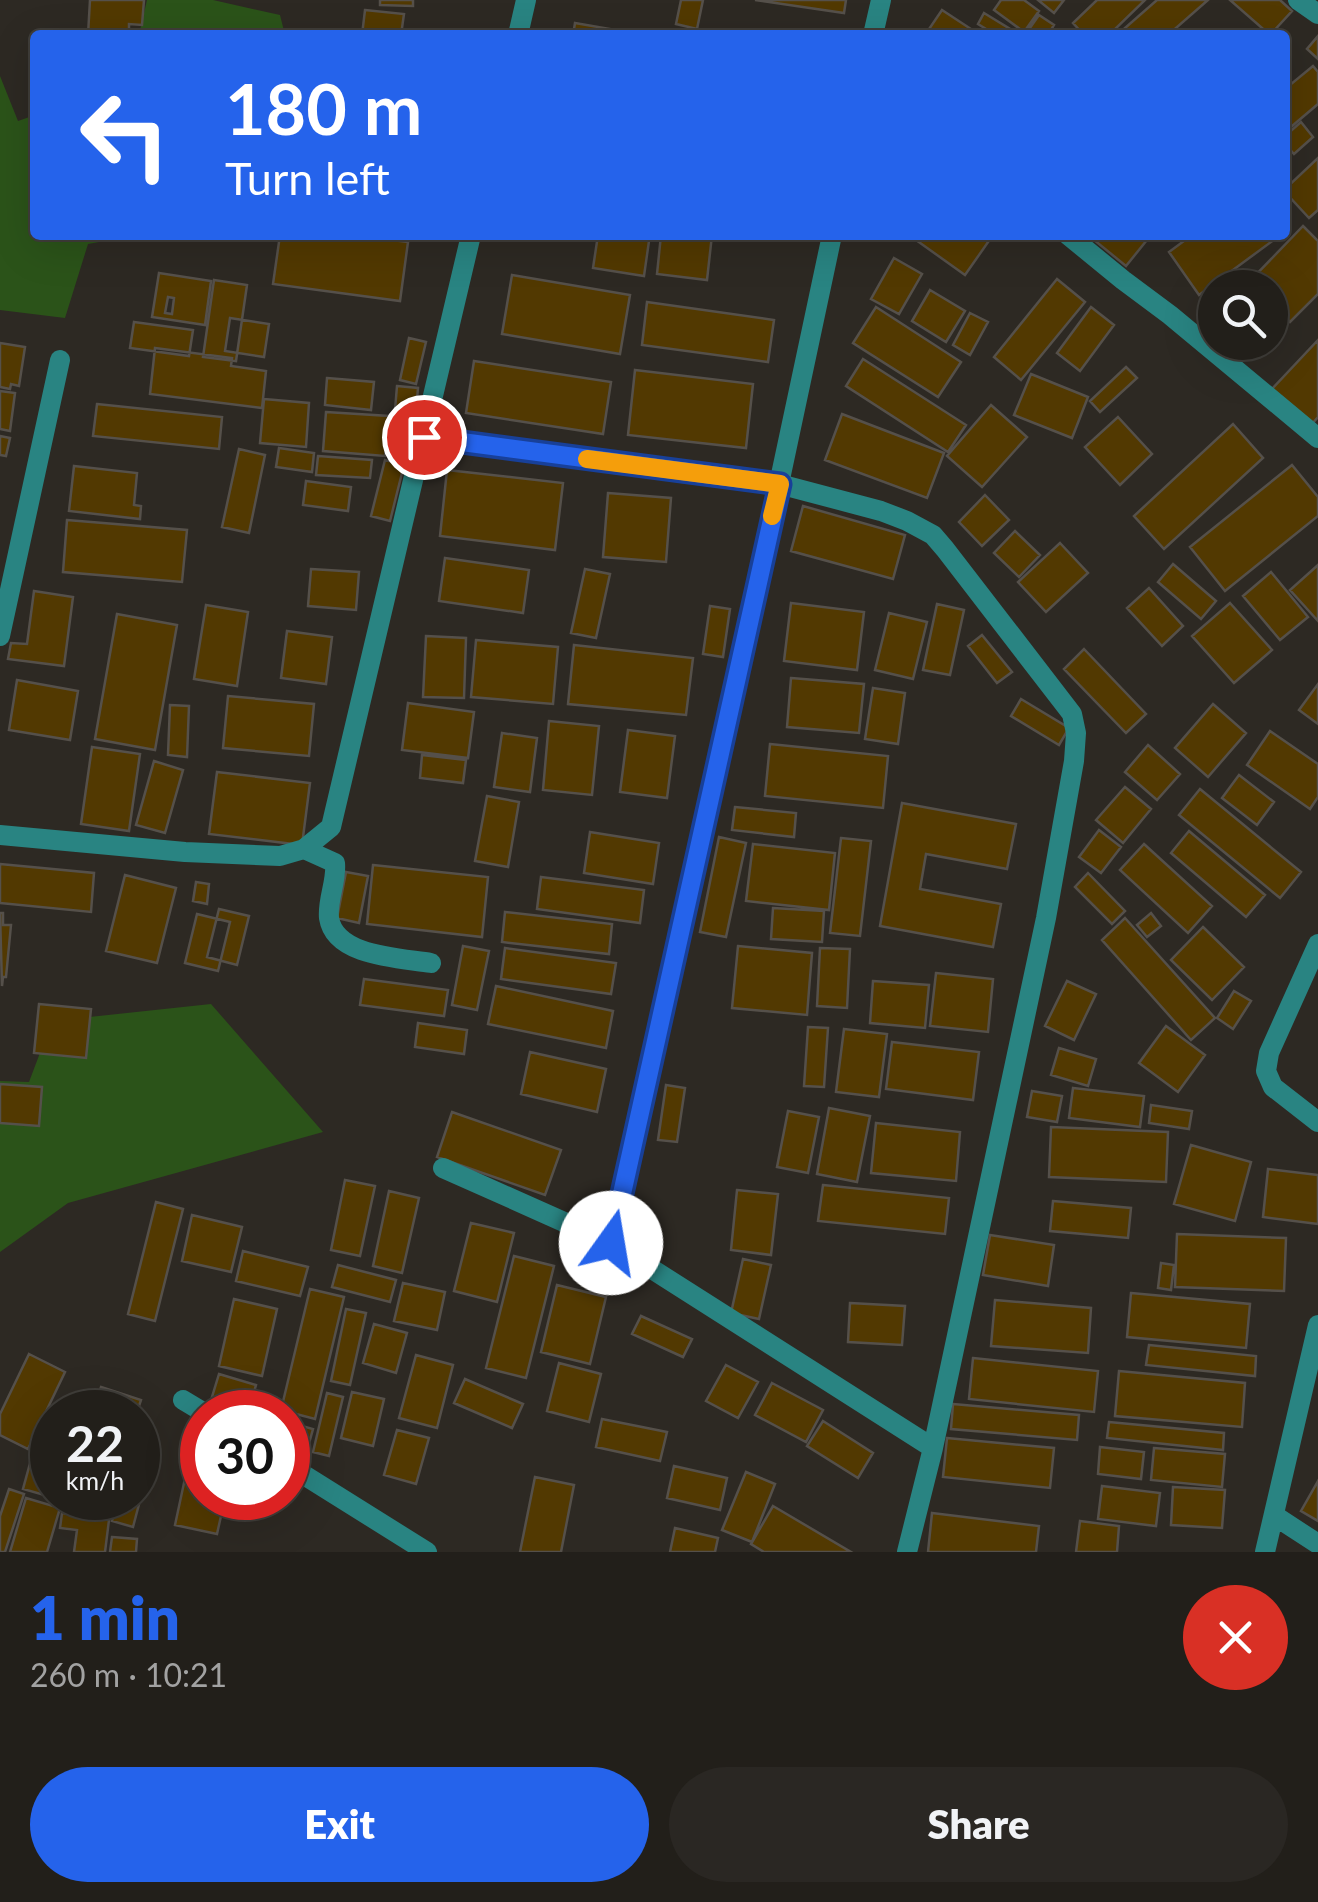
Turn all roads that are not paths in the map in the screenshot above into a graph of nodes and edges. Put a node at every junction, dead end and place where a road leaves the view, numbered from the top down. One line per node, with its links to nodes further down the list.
1 (526, 0): 5 (street)
2 (881, 0): 6 (street)
3 (1298, 0): 4 (street)
4 (1318, 14)
5 (519, 30)
6 (875, 30)
7 (471, 240): 11 (street)
8 (831, 240): 13 (street)
9 (1074, 240): 12 (street)
10 (60, 360): 14 (street)
11 (424, 437): 13 (street); 16 (street)
12 (1318, 438)
13 (780, 484): 21 (street); 23 (street)
14 (0, 636)
15 (0, 835): 16 (street)
16 (304, 849): 18 (street)
17 (1318, 944): 19 (street)
18 (432, 964)
19 (1318, 1122)
20 (443, 1168): 21 (street)
21 (611, 1243): 23 (street)
22 (1318, 1325): 25 (street)
23 (933, 1448): 28 (street)
24 (310, 1479): 27 (street)
25 (1274, 1516): 26 (street); 29 (street)
26 (1318, 1544)
27 (427, 1552)
28 (907, 1552)
29 (1264, 1552)

